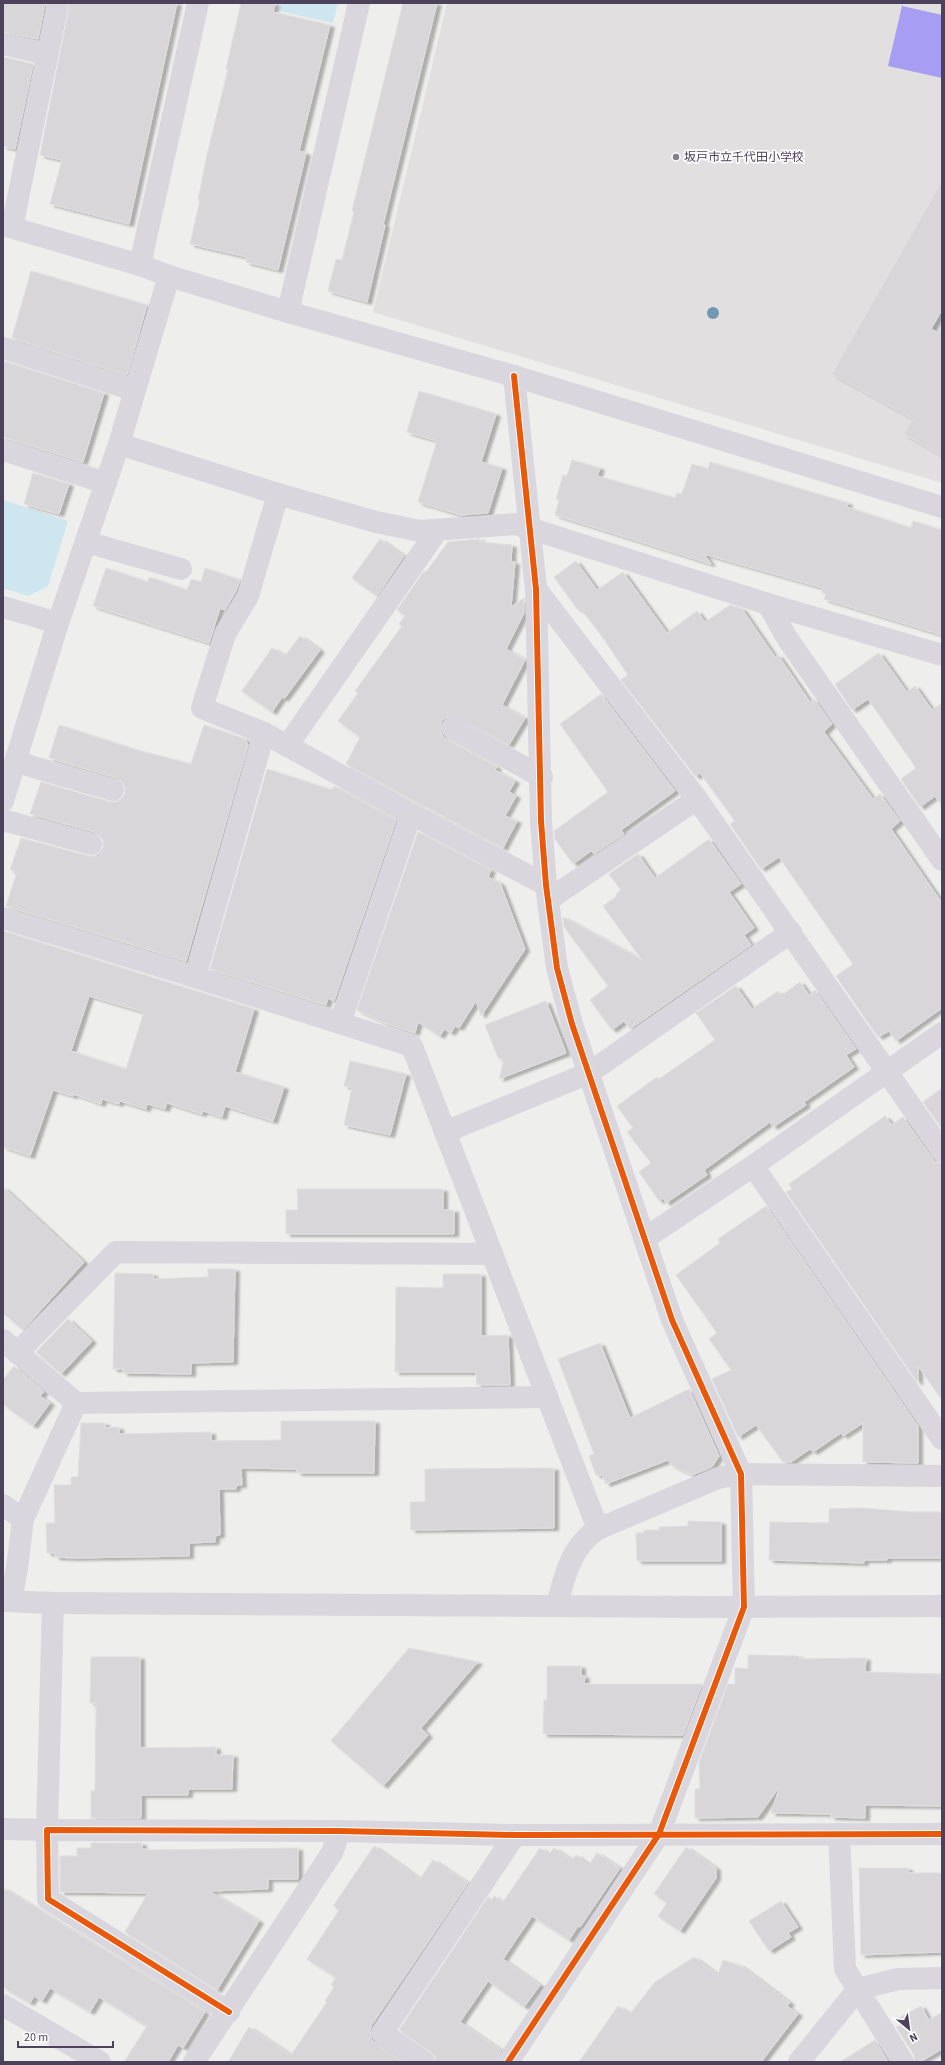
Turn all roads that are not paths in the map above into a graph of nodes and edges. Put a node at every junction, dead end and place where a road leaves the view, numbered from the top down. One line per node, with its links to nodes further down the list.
1 (58, 3): 5 (street)
2 (198, 3): 7 (street)
3 (359, 3): 9 (street)
4 (3, 44): 5 (street)
5 (47, 54): 6 (street)
6 (8, 226): 7 (street)
7 (140, 265): 8 (street)
8 (169, 276): 9 (street); 12 (street)
9 (288, 312): 11 (street)
10 (3, 348): 12 (street)
11 (514, 376): 17 (street); 18 (street)
12 (134, 390): 13 (street)
13 (119, 444): 15 (street); 16 (street)
14 (3, 450): 15 (street)
15 (106, 483): 20 (street)
16 (278, 494): 19 (street); 28 (street)
17 (942, 507)
18 (529, 529): 19 (street); 22 (street); 23 (street)
19 (437, 531): 29 (street)
20 (86, 542): 21 (street); 25 (street)
21 (181, 569)
22 (536, 589): 31 (street); 33 (street)
23 (768, 604): 26 (street); 38 (street)
24 (3, 607): 25 (street)
25 (58, 624): 30 (street)
26 (942, 655)
27 (452, 728): 31 (street)
28 (264, 733): 29 (street); 42 (street)
29 (287, 746): 35 (street)
30 (16, 762): 32 (street); 34 (street)
31 (542, 777): 39 (street)
32 (113, 790)
33 (697, 800): 39 (street); 41 (street)
34 (3, 801)
35 (411, 814): 39 (street); 43 (street)
36 (3, 820): 37 (street)
37 (91, 844)
38 (942, 860)
39 (547, 892): 46 (street)
40 (3, 918): 42 (street)
41 (791, 932): 45 (street); 46 (street)
42 (195, 976): 43 (street)
43 (340, 1023): 47 (street)
44 (942, 1033): 45 (street)
45 (886, 1072): 48 (street); 49 (street)
46 (589, 1073): 47 (street); 50 (street)
47 (445, 1132): 51 (street)
48 (942, 1151)
49 (753, 1166): 50 (street); 55 (street)
50 (644, 1239): 56 (street)
51 (492, 1254): 52 (street); 53 (street)
52 (10, 1346): 54 (street)
53 (547, 1397): 54 (street); 60 (street)
54 (76, 1403): 59 (street)
55 (942, 1439)
56 (741, 1474): 57 (street); 60 (street); 65 (street)
57 (942, 1476)
58 (3, 1505): 59 (street)
59 (23, 1519): 61 (street)
60 (598, 1529): 63 (street)
61 (7, 1601): 62 (street)
62 (53, 1604): 63 (street); 67 (street)
63 (557, 1606): 65 (street)
64 (942, 1606): 65 (street)
65 (744, 1607): 69 (street)
66 (3, 1829): 67 (street)
67 (47, 1830): 68 (street); 76 (street)
68 (339, 1831): 72 (street); 76 (street)
69 (659, 1834): 70 (street); 72 (street); 80 (street)
70 (839, 1834): 71 (street); 74 (street)
71 (942, 1834)
72 (515, 1835): 79 (street)
73 (942, 1978): 74 (street)
74 (858, 1989): 81 (street); 82 (street)
75 (3, 2005): 77 (street)
76 (228, 2012): 78 (street)
77 (100, 2062)
78 (194, 2062)
79 (424, 2062)
80 (508, 2062)
81 (799, 2062)
82 (903, 2062)

